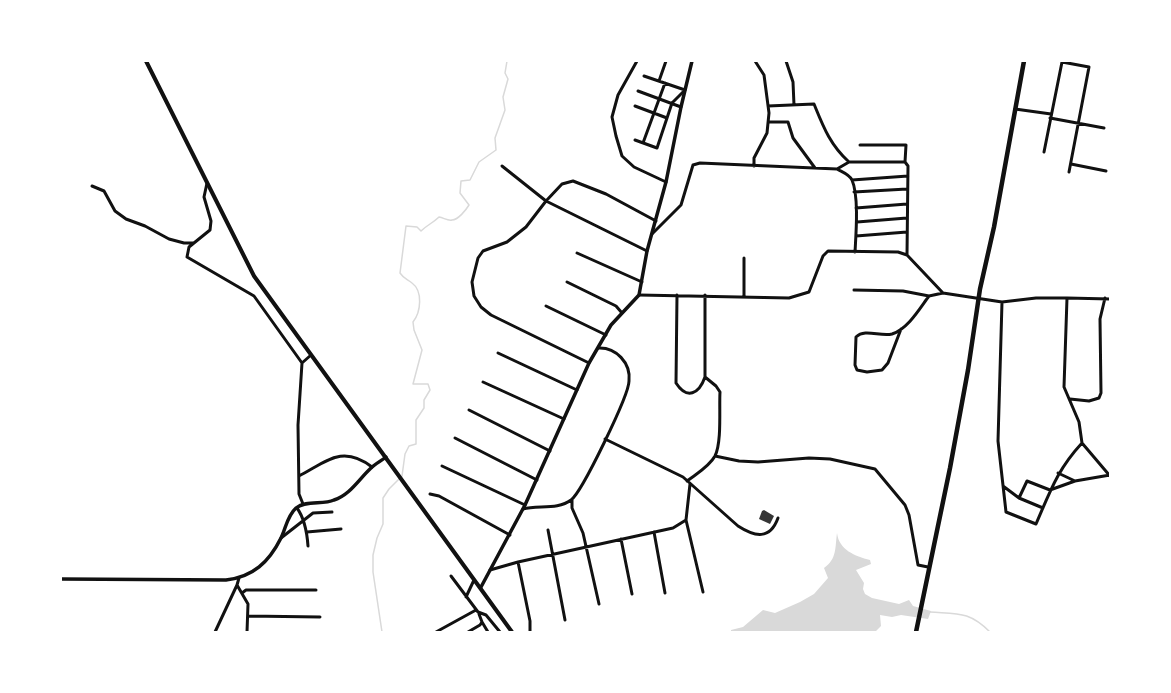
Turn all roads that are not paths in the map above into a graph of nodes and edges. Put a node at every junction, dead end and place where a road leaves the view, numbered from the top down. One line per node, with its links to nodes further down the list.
1 (146, 61): 41 (main road)
2 (637, 61): 42 (street)
3 (666, 61): 9 (street)
4 (755, 61): 17 (street)
5 (786, 61): 15 (street)
6 (1024, 61): 19 (main road)
7 (693, 62): 11 (street)
8 (644, 76): 9 (street)
9 (659, 81): 10 (street)
10 (666, 83): 11 (street); 13 (street)
11 (685, 90): 14 (street); 18 (street)
12 (638, 92): 13 (street)
13 (659, 99): 14 (street); 20 (street)
14 (672, 103): 18 (street); 22 (street)
15 (794, 105): 17 (street); 30 (street)
16 (635, 106): 20 (street)
17 (768, 106): 23 (street)
18 (681, 107): 42 (street)
19 (1015, 109): 21 (street); 72 (main road)
20 (654, 113): 22 (street); 27 (street)
21 (1051, 116): 24 (street); 24 (street); 29 (street)
22 (667, 118): 27 (street)
23 (768, 122): 34 (street); 35 (street)
24 (1079, 123): 25 (street); 32 (street)
25 (1104, 128)
26 (635, 140): 27 (street)
27 (643, 143)
28 (860, 145): 31 (street)
29 (1044, 152)
30 (849, 162): 31 (street); 36 (street)
31 (905, 162): 39 (street)
32 (1071, 164): 37 (street); 38 (street)
33 (502, 166): 46 (street)
34 (754, 166): 35 (street); 53 (street)
35 (815, 168): 36 (street)
36 (837, 169): 40 (street)
37 (1069, 172)
38 (1106, 172)
39 (908, 176): 40 (street); 44 (street)
40 (852, 180): 45 (street)
41 (207, 181): 55 (street); 81 (main road)
42 (666, 182): 50 (street)
43 (92, 186): 55 (street)
44 (908, 189): 45 (street); 47 (street)
45 (854, 192): 48 (street)
46 (546, 201): 50 (street); 56 (street); 83 (street)
47 (907, 204): 48 (street); 49 (street)
48 (856, 208): 51 (street)
49 (907, 218): 51 (street); 52 (street)
50 (656, 221): 53 (street)
51 (857, 222): 54 (street)
52 (907, 232): 54 (street); 59 (street)
53 (652, 234): 56 (street)
54 (856, 236): 57 (street)
55 (193, 243): 82 (street)
56 (647, 251): 62 (street)
57 (856, 252): 59 (street); 68 (street)
58 (577, 253): 62 (street)
59 (907, 255): 64 (street)
60 (744, 258): 68 (street)
61 (567, 282): 76 (street)
62 (642, 282): 65 (street)
63 (854, 290): 69 (street)
64 (943, 294): 69 (street); 72 (street)
65 (639, 295): 66 (street); 76 (street)
66 (677, 295): 67 (street); 84 (street)
67 (704, 295): 68 (street); 84 (street)
68 (744, 296)
69 (929, 296): 77 (street)
70 (1067, 298): 71 (street); 74 (street); 87 (street)
71 (1105, 298): 73 (street); 87 (street)
72 (979, 299): 74 (street); 129 (main road)
73 (1110, 299)
74 (1002, 302): 105 (street)
75 (546, 306): 78 (street)
76 (622, 313): 78 (street)
77 (901, 330): 77 (street)
78 (606, 335): 79 (street)
79 (598, 348): 83 (street); 91 (street)
80 (498, 353): 86 (street)
81 (311, 355): 82 (street); 95 (main road)
82 (302, 363): 100 (street)
83 (589, 363): 86 (street)
84 (705, 377): 94 (street)
85 (483, 382): 89 (street)
86 (577, 390): 89 (street)
87 (1070, 399): 92 (street)
88 (468, 410): 93 (street)
89 (564, 420): 93 (street)
90 (455, 438): 101 (street)
91 (605, 439): 102 (street); 109 (street)
92 (1082, 443): 98 (street); 99 (street)
93 (550, 451): 101 (street)
94 (715, 456): 102 (street); 129 (street)
95 (386, 457): 97 (street); 134 (main road)
96 (442, 466): 111 (street)
97 (372, 467): 100 (street); 110 (street)
98 (1058, 473): 103 (street); 106 (street)
99 (1110, 475): 103 (street)
100 (299, 476): 110 (street)
101 (538, 480): 111 (street)
102 (687, 481): 104 (street)
103 (1075, 481): 106 (street)
104 (690, 484): 115 (street); 117 (street)
105 (1003, 486): 108 (street); 113 (street)
106 (1050, 490): 108 (street); 113 (street)
107 (430, 494): 122 (street)
108 (1019, 498): 113 (street)
109 (572, 499): 111 (street); 126 (street)
110 (303, 504): 112 (street)
111 (524, 507): 122 (street)
112 (297, 508): 116 (street); 123 (street)
113 (1042, 508)
114 (332, 512): 116 (street)
115 (778, 518)
116 (304, 519): 120 (street); 123 (street)
117 (686, 520): 121 (street); 138 (street)
118 (341, 529): 120 (street)
119 (548, 530): 127 (street)
120 (307, 532): 125 (street)
121 (654, 532): 124 (street); 141 (street)
122 (510, 535): 130 (street)
123 (281, 538): 132 (street)
124 (621, 540): 126 (street); 140 (street)
125 (308, 546)
126 (587, 547): 127 (street); 143 (street)
127 (552, 555): 128 (street); 147 (street)
128 (518, 562): 130 (street); 156 (street)
129 (928, 567): 157 (main road)
130 (490, 570): 136 (street)
131 (452, 576): 142 (street)
132 (240, 578): 133 (street); 135 (street)
133 (61, 579)
134 (474, 580): 136 (main road); 142 (street)
135 (237, 585): 139 (street); 149 (street)
136 (481, 587): 155 (main road)
137 (316, 590): 139 (street)
138 (703, 592)
139 (242, 593): 145 (street)
140 (632, 594)
141 (665, 594)
142 (466, 597): 144 (street)
143 (599, 604)
144 (477, 611): 148 (street); 151 (street); 154 (street)
145 (248, 616): 146 (street); 150 (street)
146 (320, 618)
147 (565, 620)
148 (482, 622): 152 (street); 153 (street)
149 (215, 632)
150 (247, 632)
151 (436, 632)
152 (468, 632)
153 (488, 632)
154 (500, 632)
155 (512, 632)
156 (530, 632)
157 (916, 632)

